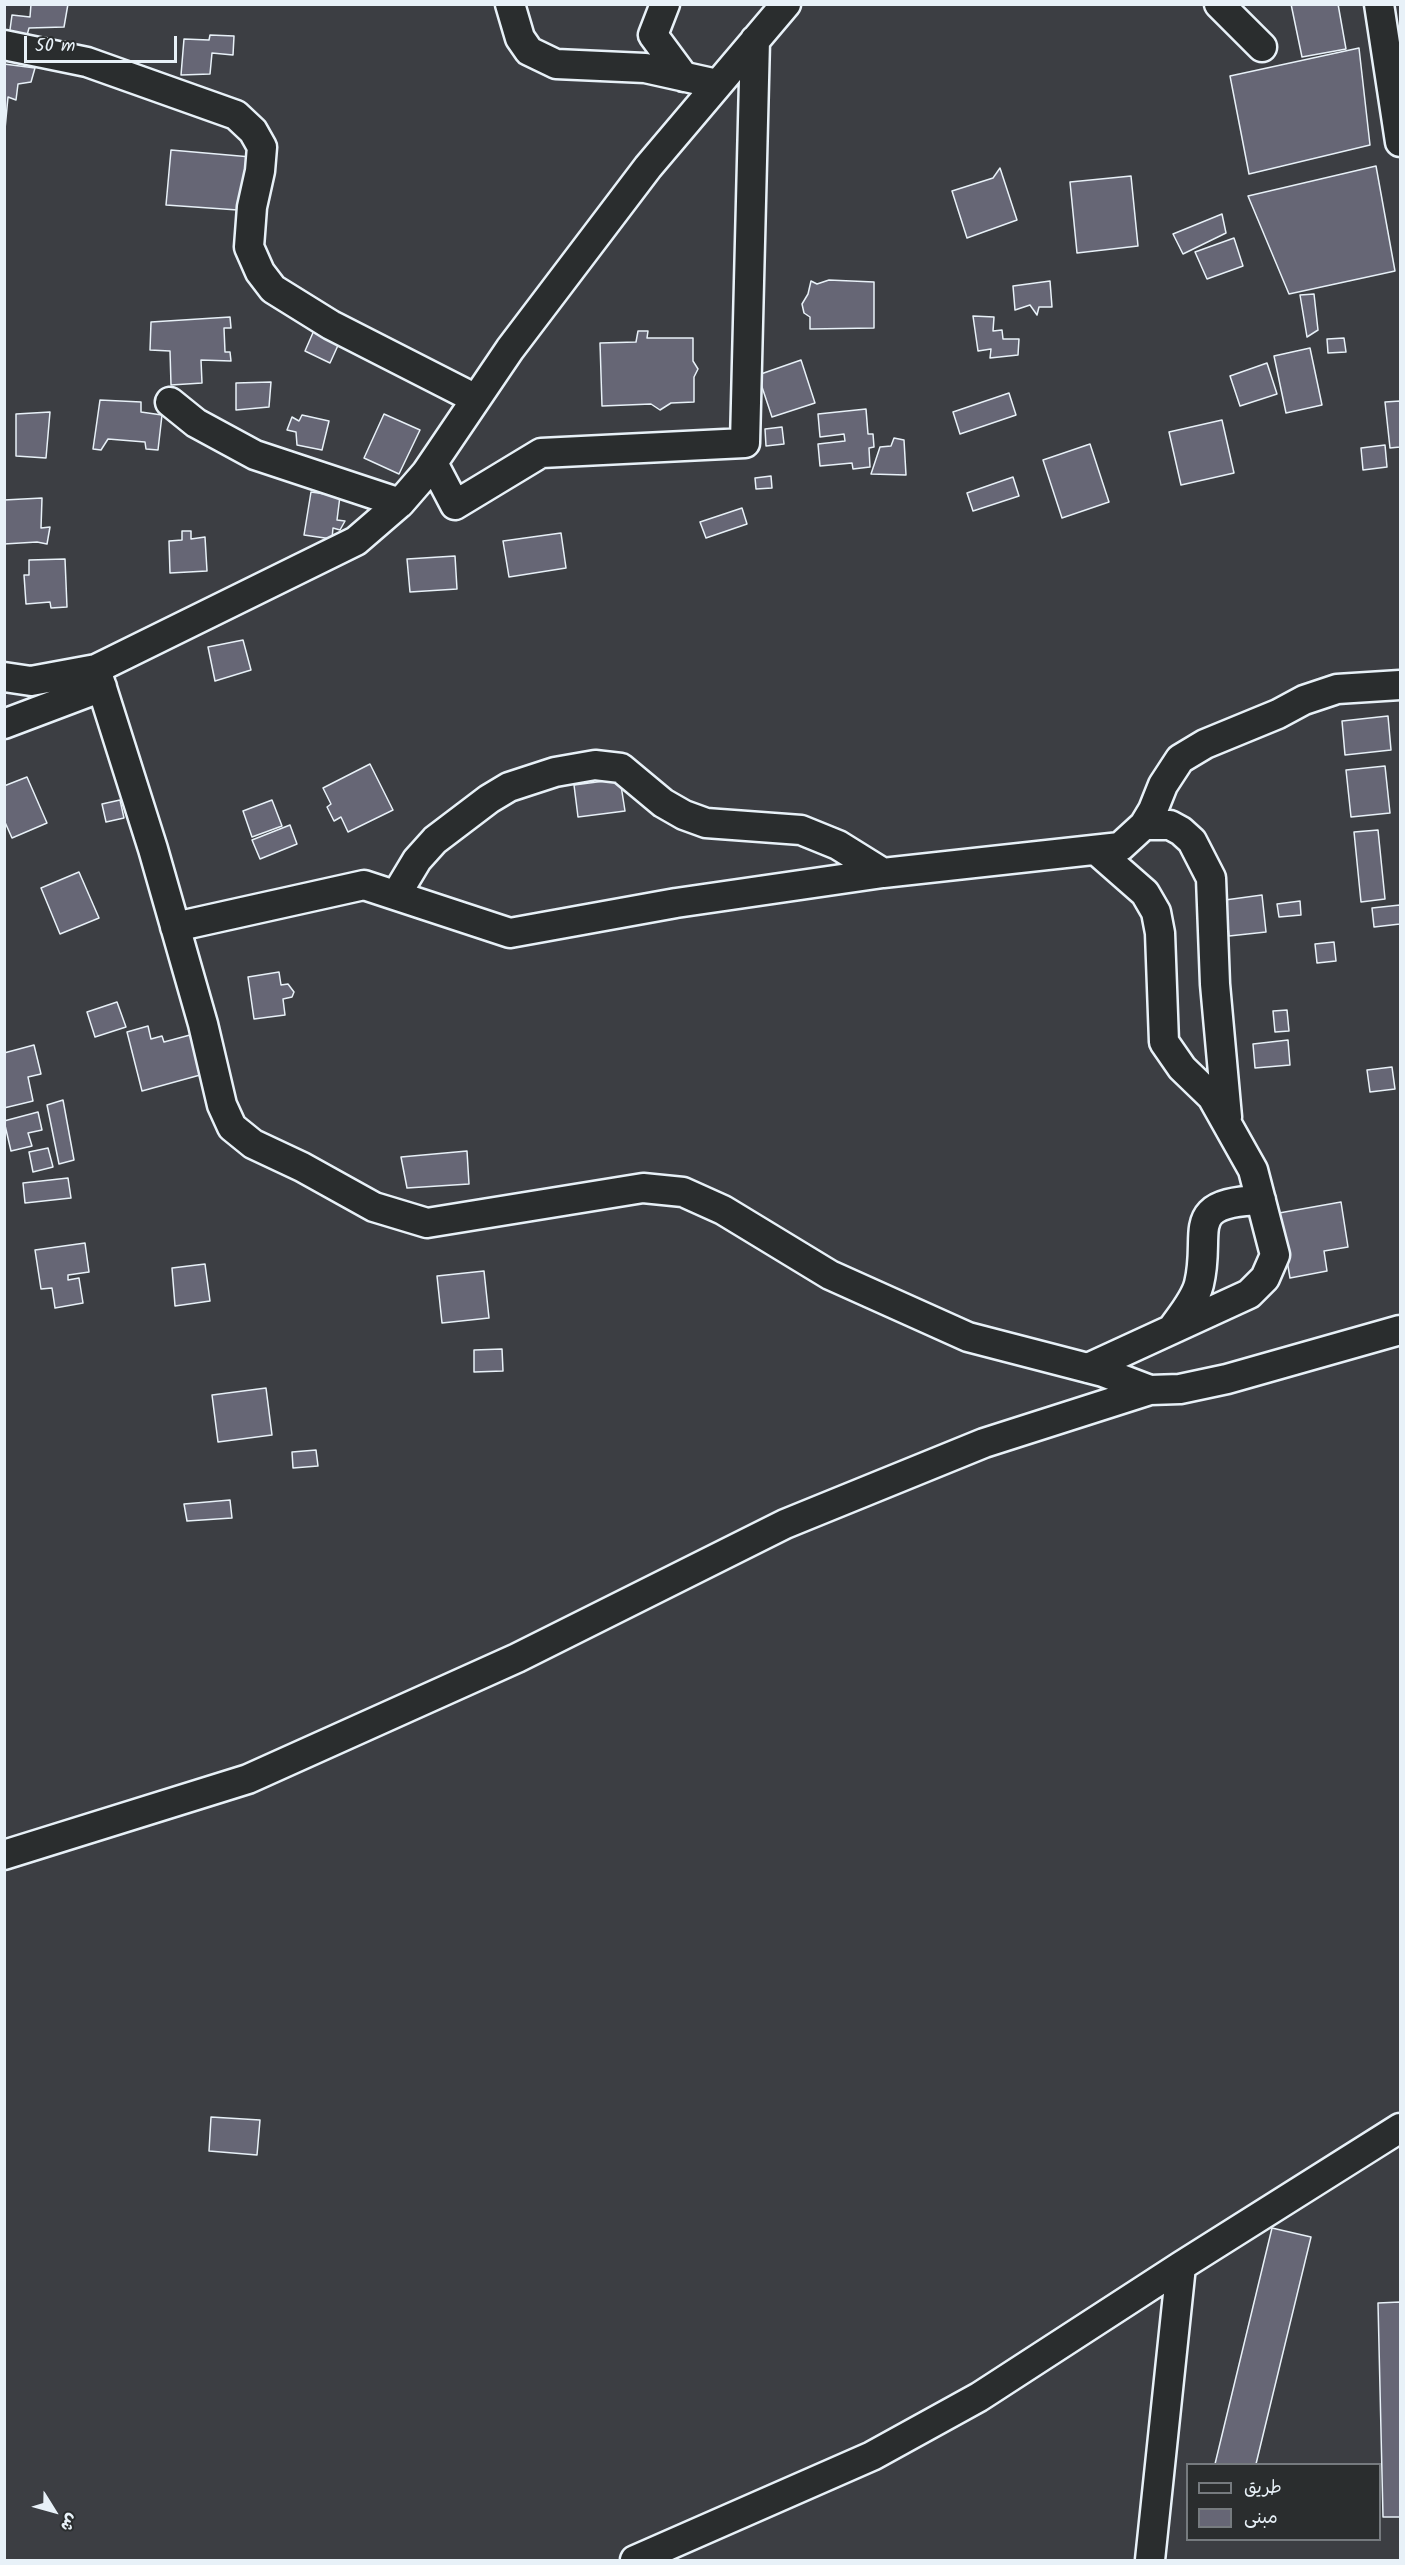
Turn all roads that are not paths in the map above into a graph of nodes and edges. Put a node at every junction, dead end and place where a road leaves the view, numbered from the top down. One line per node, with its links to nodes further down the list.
1 (510, 4): 9 (street)
2 (665, 4): 9 (street)
3 (1219, 4): 8 (street)
4 (1378, 4): 11 (street)
5 (783, 6): 6 (street)
6 (755, 40): 10 (street); 14 (street)
7 (4, 45): 12 (street)
8 (1262, 47)
9 (684, 77): 10 (street)
10 (717, 84): 12 (street)
11 (1401, 142)
12 (476, 399): 14 (street)
13 (170, 402): 15 (street)
14 (433, 463): 15 (street)
15 (400, 503): 17 (street)
16 (4, 677): 17 (street)
17 (99, 678): 19 (street); 24 (street)
18 (1401, 685): 20 (street)
19 (4, 724)
20 (1144, 825): 21 (street); 25 (street)
21 (1096, 850): 22 (street); 25 (street)
22 (882, 873): 23 (street); 23 (street)
23 (396, 895): 24 (street)
24 (175, 927): 29 (street)
25 (1227, 1122): 26 (street)
26 (1261, 1200): 27 (street); 27 (street)
27 (1172, 1329): 29 (street)
28 (1401, 1330): 30 (street)
29 (1088, 1368): 30 (street)
30 (1150, 1390): 31 (street)
31 (4, 1855)
32 (1401, 2128): 33 (street)
33 (1181, 2266): 34 (street); 35 (street)
34 (634, 2560)
35 (1150, 2560)

